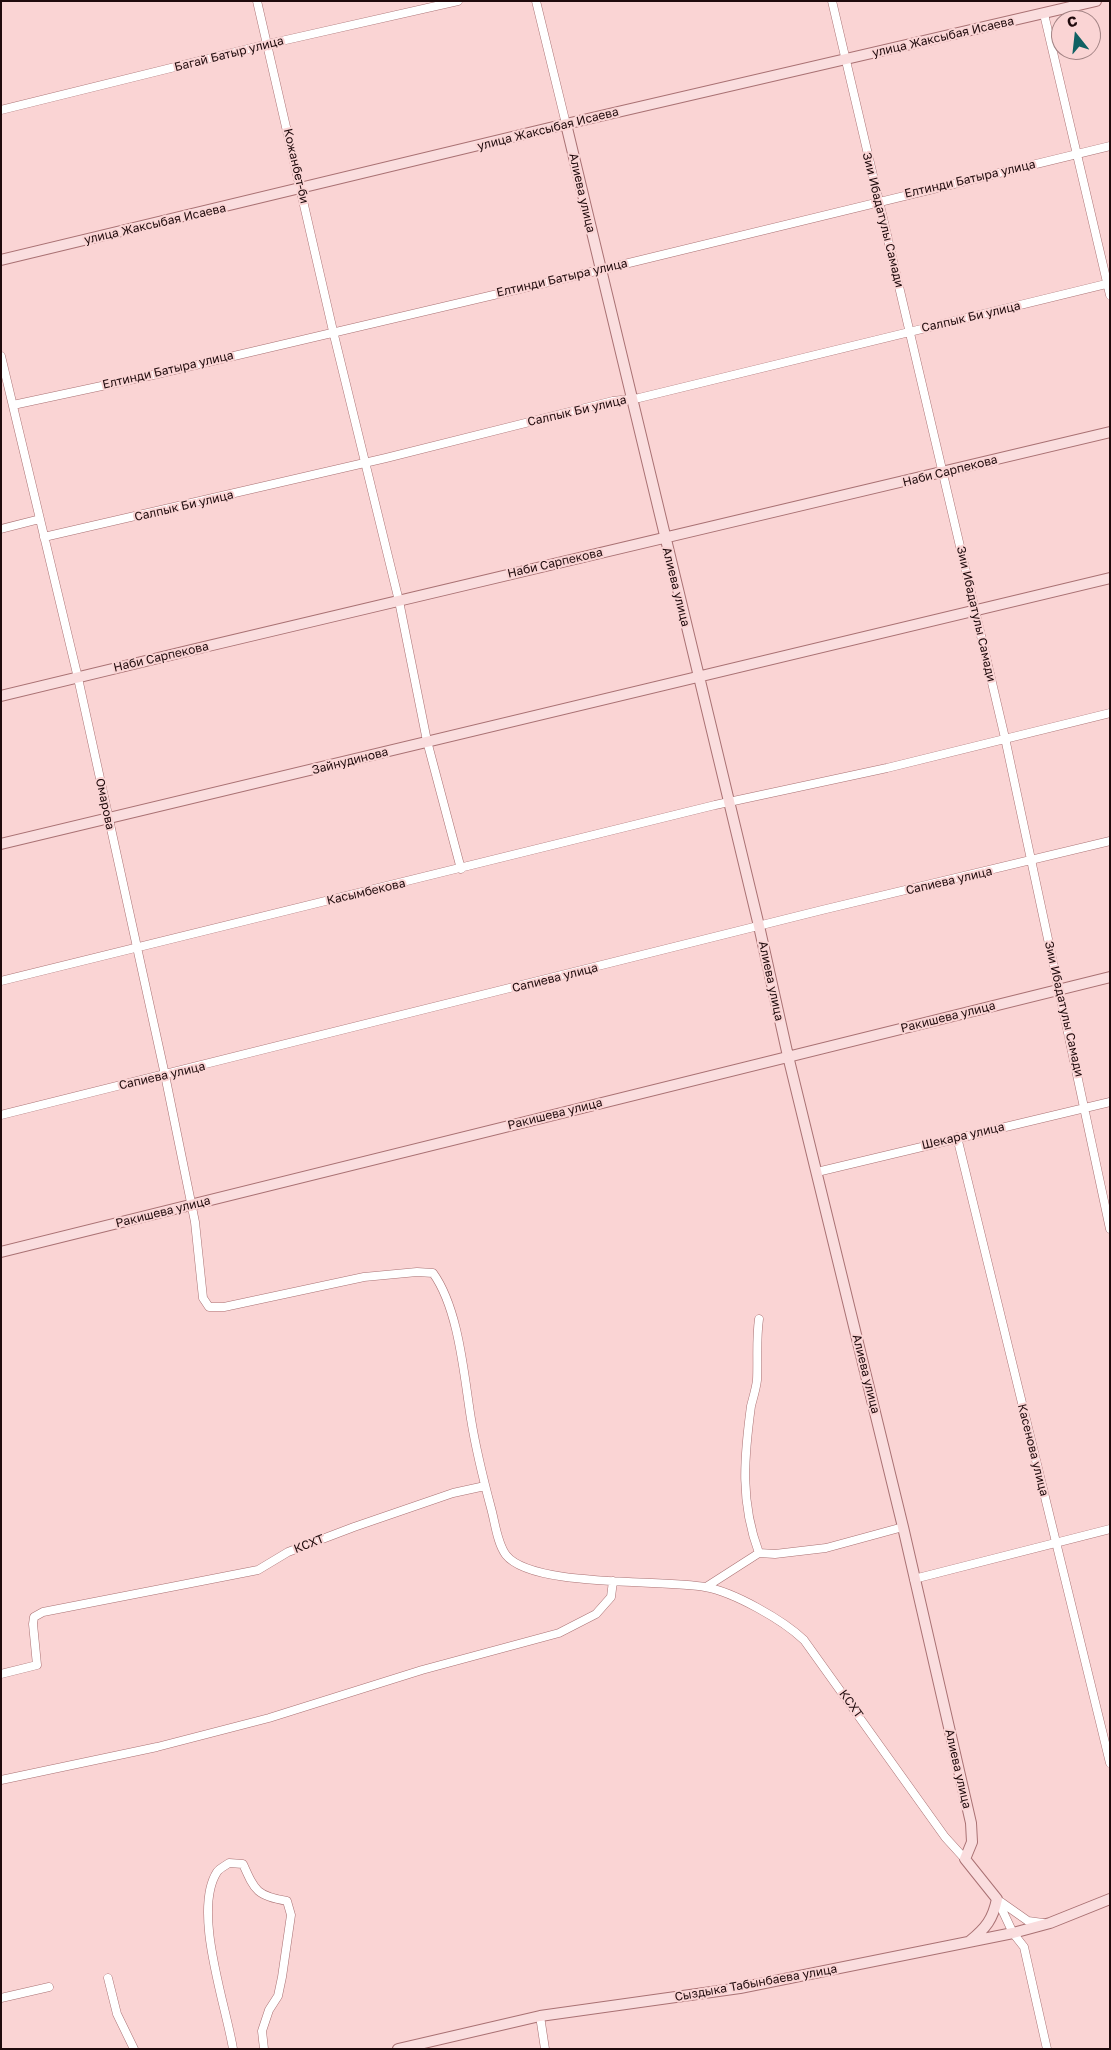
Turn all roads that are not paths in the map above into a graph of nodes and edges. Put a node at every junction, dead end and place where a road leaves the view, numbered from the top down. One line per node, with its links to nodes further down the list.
1 (257, 1): 8 (street, Кожанбет-би)
2 (458, 1): 8 (street, Багай Батыр улица)
3 (536, 1): 11 (street, Алиева улица)
4 (832, 1): 9 (street, Зии Ибадатулы Самади)
5 (1096, 1): 6 (street, улица Жаксыбая Исаева)
6 (1069, 5): 7 (street, улица Жаксыбая Исаева)
7 (1044, 14): 9 (street, улица Жаксыбая Исаева); 13 (street)
8 (268, 44): 10 (street, Багай Батыр улица); 14 (street, Кожанбет-би)
9 (845, 60): 11 (street, улица Жаксыбая Исаева); 15 (street, Зии Ибадатулы Самади)
10 (1, 110)
11 (566, 124): 14 (street, улица Жаксыбая Исаева); 17 (street, Алиева улица)
12 (1110, 146): 13 (street, Елтинди Батыра улица)
13 (1077, 154): 15 (street, Елтинди Батыра улица); 18 (street)
14 (302, 190): 16 (street, улица Жаксыбая Исаева); 21 (street, Кожанбет-би)
15 (877, 201): 17 (street, Елтинди Батыра улица); 20 (street, Зии Ибадатулы Самади)
16 (1, 260)
17 (600, 270): 21 (street, Елтинди Батыра улица); 23 (street, Алиева улица)
18 (1108, 283): 19 (street); 20 (street, Салпык Би улица)
19 (1110, 295)
20 (910, 330): 23 (street, Салпык Би улица); 27 (street, Зии Ибадатулы Самади)
21 (333, 331): 24 (street, Елтинди Батыра улица); 26 (street, Кожанбет-би)
22 (1, 356): 24 (street, Омарова)
23 (632, 398): 26 (street, Салпык Би улица); 31 (street, Алиева улица)
24 (13, 404): 28 (street, Омарова)
25 (1110, 432): 27 (street, Наби Сарпекова)
26 (364, 462): 30 (street, Салпык Би улица); 33 (street, Кожанбет-би)
27 (943, 472): 31 (street, Наби Сарпекова); 34 (street, Зии Ибадатулы Самади)
28 (40, 519): 29 (street); 30 (street, Омарова)
29 (1, 529)
30 (44, 537): 36 (street, Омарова)
31 (664, 538): 33 (street, Наби Сарпекова); 35 (street, Алиева улица)
32 (1110, 578): 34 (street, Зайнудинова)
33 (399, 602): 36 (street, Наби Сарпекова); 40 (street, Кожанбет-би)
34 (974, 612): 35 (street, Зайнудинова); 39 (street, Зии Ибадатулы Самади)
35 (699, 676): 40 (street, Зайнудинова); 41 (street, Алиева улица)
36 (78, 678): 37 (street, Наби Сарпекова); 42 (street, Омарова)
37 (1, 696)
38 (1110, 713): 39 (street, Касымбекова)
39 (1005, 738): 41 (street, Касымбекова); 45 (street, Зии Ибадатулы Самади)
40 (427, 741): 42 (street, Зайнудинова); 46 (street, Кожанбет-би)
41 (730, 803): 46 (street, Касымбекова); 47 (street, Алиева улица)
42 (108, 820): 44 (street, Зайнудинова); 48 (street, Омарова)
43 (1110, 841): 45 (street, Сапиева улица)
44 (1, 844)
45 (1032, 861): 47 (street, Сапиева улица); 51 (street, Зии Ибадатулы Самади)
46 (461, 869): 48 (street, Касымбекова)
47 (760, 926): 52 (street, Алиева улица); 53 (street, Сапиева улица)
48 (137, 948): 50 (street, Касымбекова); 53 (street, Омарова)
49 (1110, 977): 51 (street, Ракишева улица)
50 (1, 981)
51 (1058, 991): 52 (street, Ракишева улица); 55 (street, Зии Ибадатулы Самади)
52 (788, 1056): 58 (street, Алиева улица); 59 (street, Ракишева улица)
53 (166, 1075): 56 (street, Сапиева улица); 59 (street, Омарова)
54 (1110, 1102): 55 (street, Шекара улица)
55 (1086, 1108): 57 (street, Шекара улица); 60 (street, Зии Ибадатулы Самади)
56 (1, 1115)
57 (957, 1137): 58 (street, Шекара улица); 66 (street, Касенова улица)
58 (818, 1172): 64 (street, Алиева улица)
59 (192, 1205): 61 (street, Ракишева улица); 63 (street, Омарова)
60 (1110, 1229)
61 (1, 1252)
62 (759, 1319): 67 (street)
63 (485, 1486): 69 (street, КСХТ); 71 (street, КСХТ)
64 (903, 1527): 67 (street); 68 (street, Алиева улица)
65 (1110, 1529): 66 (street)
66 (1055, 1543): 68 (street); 72 (street, Касенова улица)
67 (759, 1553): 70 (street)
68 (914, 1579): 74 (street, Алиева улица)
69 (613, 1581): 70 (street, КСХТ); 73 (street)
70 (706, 1587): 74 (street, КСХТ)
71 (1, 1674)
72 (1110, 1763)
73 (1, 1780)
74 (965, 1859): 75 (street)
75 (997, 1899): 77 (street); 78 (street); 79 (street)
76 (1110, 1899): 77 (street, Сыздыка Табынбаева улица)
77 (1050, 1924): 78 (street, Сыздыка Табынбаева улица)
78 (1013, 1933): 79 (street, Сыздыка Табынбаева улица); 89 (street)
79 (970, 1941): 83 (street, Сыздыка Табынбаева улица)
80 (108, 1978): 84 (street)
81 (49, 1987): 82 (street)
82 (1, 1998)
83 (540, 2016): 87 (street, Сыздыка Табынбаева улица); 88 (street)
84 (134, 2049)
85 (233, 2049): 86 (street)
86 (264, 2049)
87 (398, 2049)
88 (545, 2049)
89 (1047, 2049)

